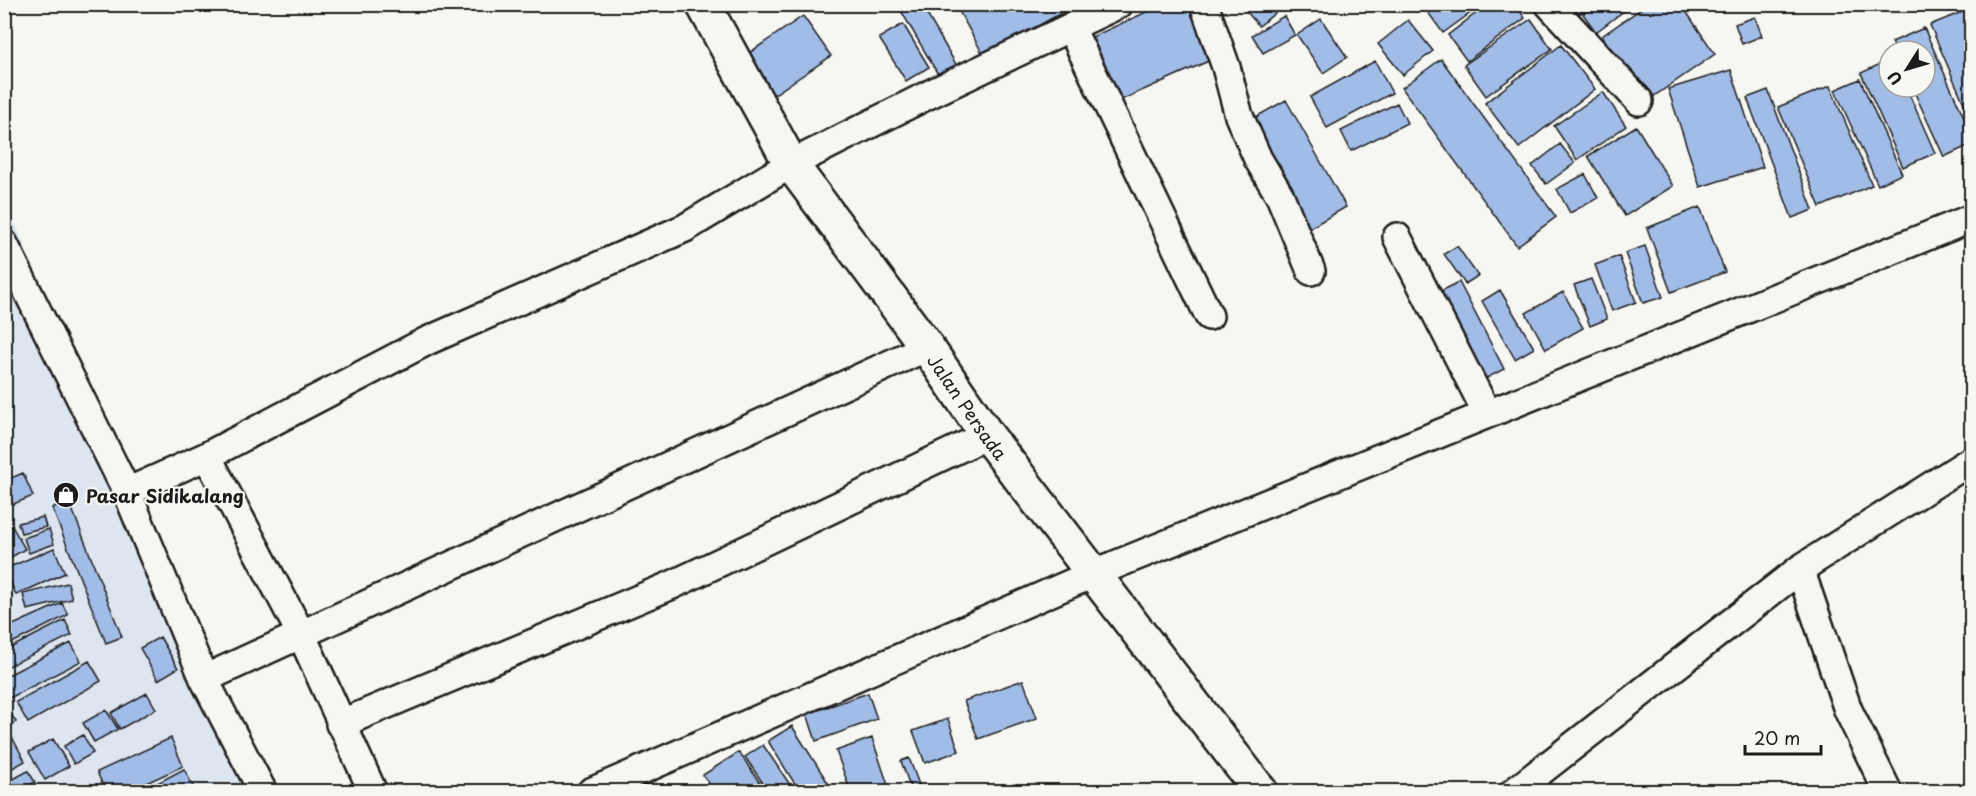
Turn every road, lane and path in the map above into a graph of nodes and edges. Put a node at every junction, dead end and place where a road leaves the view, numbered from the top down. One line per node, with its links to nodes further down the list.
1 (703, 4): 7 (street, Jalan Persada)
2 (1119, 4): 5 (street)
3 (1204, 4): 11 (street)
4 (1549, 4): 6 (street)
5 (1071, 28): 7 (street); 12 (street)
6 (1639, 101)
7 (791, 164): 13 (street, Jalan Persada); 16 (street)
8 (1971, 218): 14 (street)
9 (1397, 237): 14 (street)
10 (4, 244): 18 (street)
11 (1311, 271)
12 (1209, 316)
13 (927, 347): 15 (street, Jalan Persada); 21 (street)
14 (1487, 412): 20 (street)
15 (987, 435): 20 (street, Jalan Persada); 23 (street)
16 (207, 456): 18 (street); 21 (street)
17 (1971, 460): 19 (street)
18 (127, 492): 22 (street)
19 (1800, 569): 28 (street); 29 (street)
20 (1095, 573): 26 (street); 27 (street, Jalan Persada)
21 (302, 636): 22 (street); 23 (street)
22 (204, 679): 24 (street)
23 (340, 724): 25 (street)
24 (263, 792)
25 (373, 792)
26 (591, 792)
27 (1261, 792)
28 (1514, 792)
29 (1888, 792)

